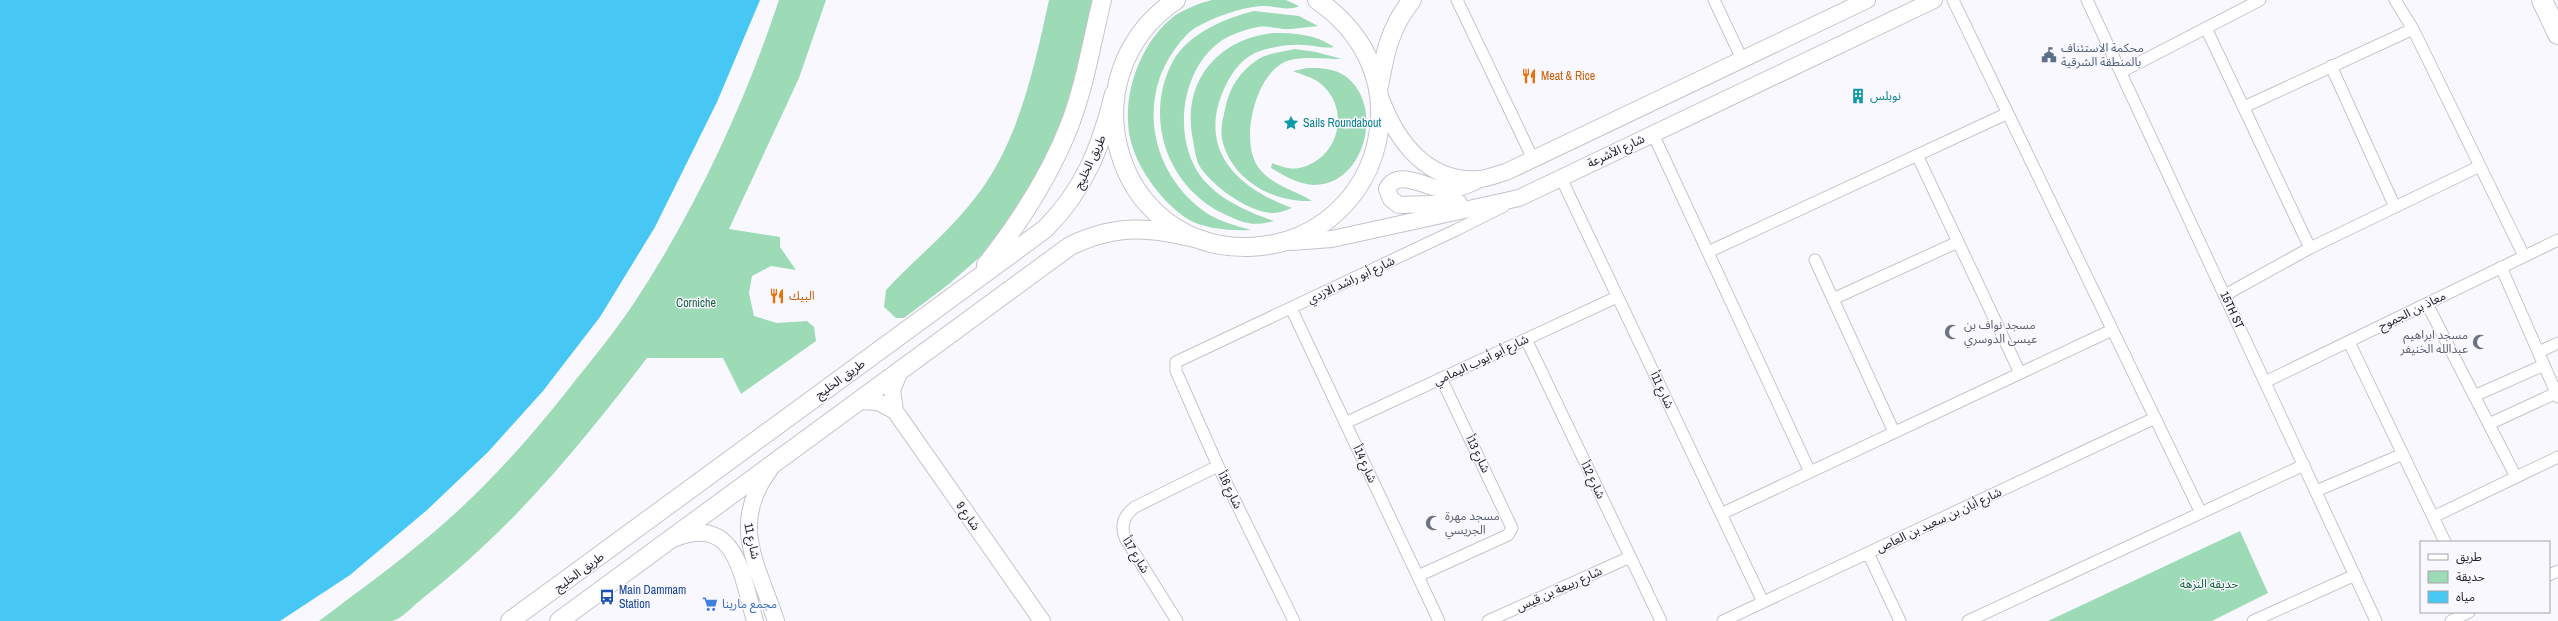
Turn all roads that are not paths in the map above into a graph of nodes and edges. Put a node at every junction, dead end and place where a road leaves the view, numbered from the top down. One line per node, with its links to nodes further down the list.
1 (1102, 0): 44 (main road)
2 (1161, 0): 15 (street)
3 (1176, 0): 15 (main road, طريق الخليج)
4 (1317, 0): 22 (main road)
5 (1412, 0): 22 (main road)
6 (1457, 0): 28 (street)
7 (1714, 0): 19 (street)
8 (1867, 0): 19 (street)
9 (1934, 0): 26 (street, شارع الأشرعة)
10 (1953, 0): 25 (street)
11 (2087, 0): 21 (street, 15TH ST)
12 (2260, 0): 16 (street)
13 (2395, 0): 17 (street)
14 (2542, 0): 18 (highway)
15 (1151, 20): 23 (main road, طريق الخليج)
16 (2206, 28): 21 (street); 24 (street)
17 (2413, 29): 20 (street); 29 (street)
18 (2558, 34)
19 (1742, 59): 28 (street)
20 (2331, 66): 24 (street); 34 (street)
21 (2121, 72): 45 (street, 15TH ST)
22 (1379, 92): 31 (street); 38 (main road)
23 (1114, 94): 35 (main road); 44 (main road, طريق الخليج)
24 (2244, 107): 39 (street)
25 (2006, 114): 27 (street); 50 (street)
26 (1653, 134): 30 (street, شارع الأشرعة); 40 (street)
27 (1917, 155): 37 (street); 40 (street)
28 (1533, 158): 31 (street)
29 (2480, 166): 34 (street); 41 (street)
30 (1561, 178): 32 (street, شارع الأشرعة); 46 (street, شارع 11أ)
31 (1479, 179): 33 (street)
32 (1519, 198): 33 (street, شارع الأشرعة); 49 (street, شارع أبو راشد الازدي)
33 (1474, 207): 38 (street, شارع الأشرعة)
34 (2395, 207): 39 (street)
35 (1203, 240): 38 (main road); 57 (main road)
36 (2558, 240): 41 (street, معاذ بن الجموح)
37 (1958, 242): 47 (street); 58 (street)
38 (1279, 243)
39 (2310, 248): 45 (street)
40 (1708, 252): 74 (street)
41 (2524, 256): 43 (street, معاذ بن الجموح)
42 (1815, 260): 47 (street)
43 (2501, 268): 48 (street, معاذ بن الجموح); 54 (street)
44 (962, 291): 89 (main road, طريق الخليج)
45 (2225, 295): 60 (street, 15TH ST)
46 (1617, 297): 51 (street, شارع أبو أيوب اليمامي); 78 (street, شارع 11أ)
47 (1833, 299): 68 (street)
48 (2427, 304): 52 (street, معاذ بن الجموح); 62 (street)
49 (1291, 308): 55 (street, شارع أبو راشد الازدي); 66 (street, شارع 14أ)
50 (2112, 330): 58 (street); 65 (street)
51 (1526, 339): 59 (street, شارع أبو أيوب اليمامي); 83 (street, شارع 12أ)
52 (2349, 342): 60 (street, معاذ بن الجموح); 69 (street)
53 (2558, 343): 54 (street)
54 (2539, 352): 56 (street)
55 (1181, 358): 73 (street, شارع 16أ)
56 (2544, 365): 61 (street); 62 (street)
57 (900, 371): 63 (main road); 64 (street, شارع 9)
58 (2020, 373): 68 (street)
59 (1442, 378): 66 (street, شارع أبو أيوب اليمامي); 85 (street, شارع 13أ)
60 (2265, 382): 72 (street, 15TH ST)
61 (2557, 395): 67 (street)
62 (2474, 396): 67 (street)
63 (859, 401): 64 (street, شارع 9); 71 (main road)
64 (895, 411): 93 (street, شارع 9)
65 (2155, 418): 77 (street); 82 (street, شارع أبان بن سعيد بن العاص)
66 (1345, 423): 85 (street, شارع 14أ)
67 (2489, 424): 75 (street)
68 (1894, 432): 74 (street)
69 (2403, 454): 76 (street); 79 (street)
70 (2558, 457): 75 (street)
71 (772, 464): 80 (main road); 92 (street, شارع 11)
72 (2304, 465): 76 (street, 15TH ST); 77 (street)
73 (1218, 466): 94 (street, شارع 17أ); 95 (street, شارع 16أ)
74 (1810, 472): 78 (street)
75 (2516, 477): 79 (street)
76 (2316, 491): 84 (street, 15TH ST)
77 (2201, 513): 88 (street)
78 (1721, 514): 86 (street, شارع 11أ)
79 (2433, 516): 81 (street)
80 (670, 540): 90 (main road); 91 (street, شارع 11)
81 (2445, 541)
82 (1868, 553): 86 (street, شارع أبان بن سعيد بن العاص); 100 (street)
83 (1630, 557): 97 (street, شارع ربيعة بن قيس); 98 (street, شارع 12أ)
84 (2355, 575): 101 (street); 102 (street, 15TH ST)
85 (1418, 576): 96 (street, شارع 14أ)
86 (1762, 602): 99 (street, شارع أبان بن سعيد بن العاص)
87 (2467, 613): 103 (street)
88 (1975, 620)
89 (510, 621)
90 (559, 621)
91 (755, 621)
92 (776, 621)
93 (1042, 621)
94 (1177, 621)
95 (1294, 621)
96 (1439, 621)
97 (1488, 621)
98 (1661, 621)
99 (1723, 621)
100 (1900, 621)
101 (2253, 621)
102 (2376, 621)
103 (2451, 621)

